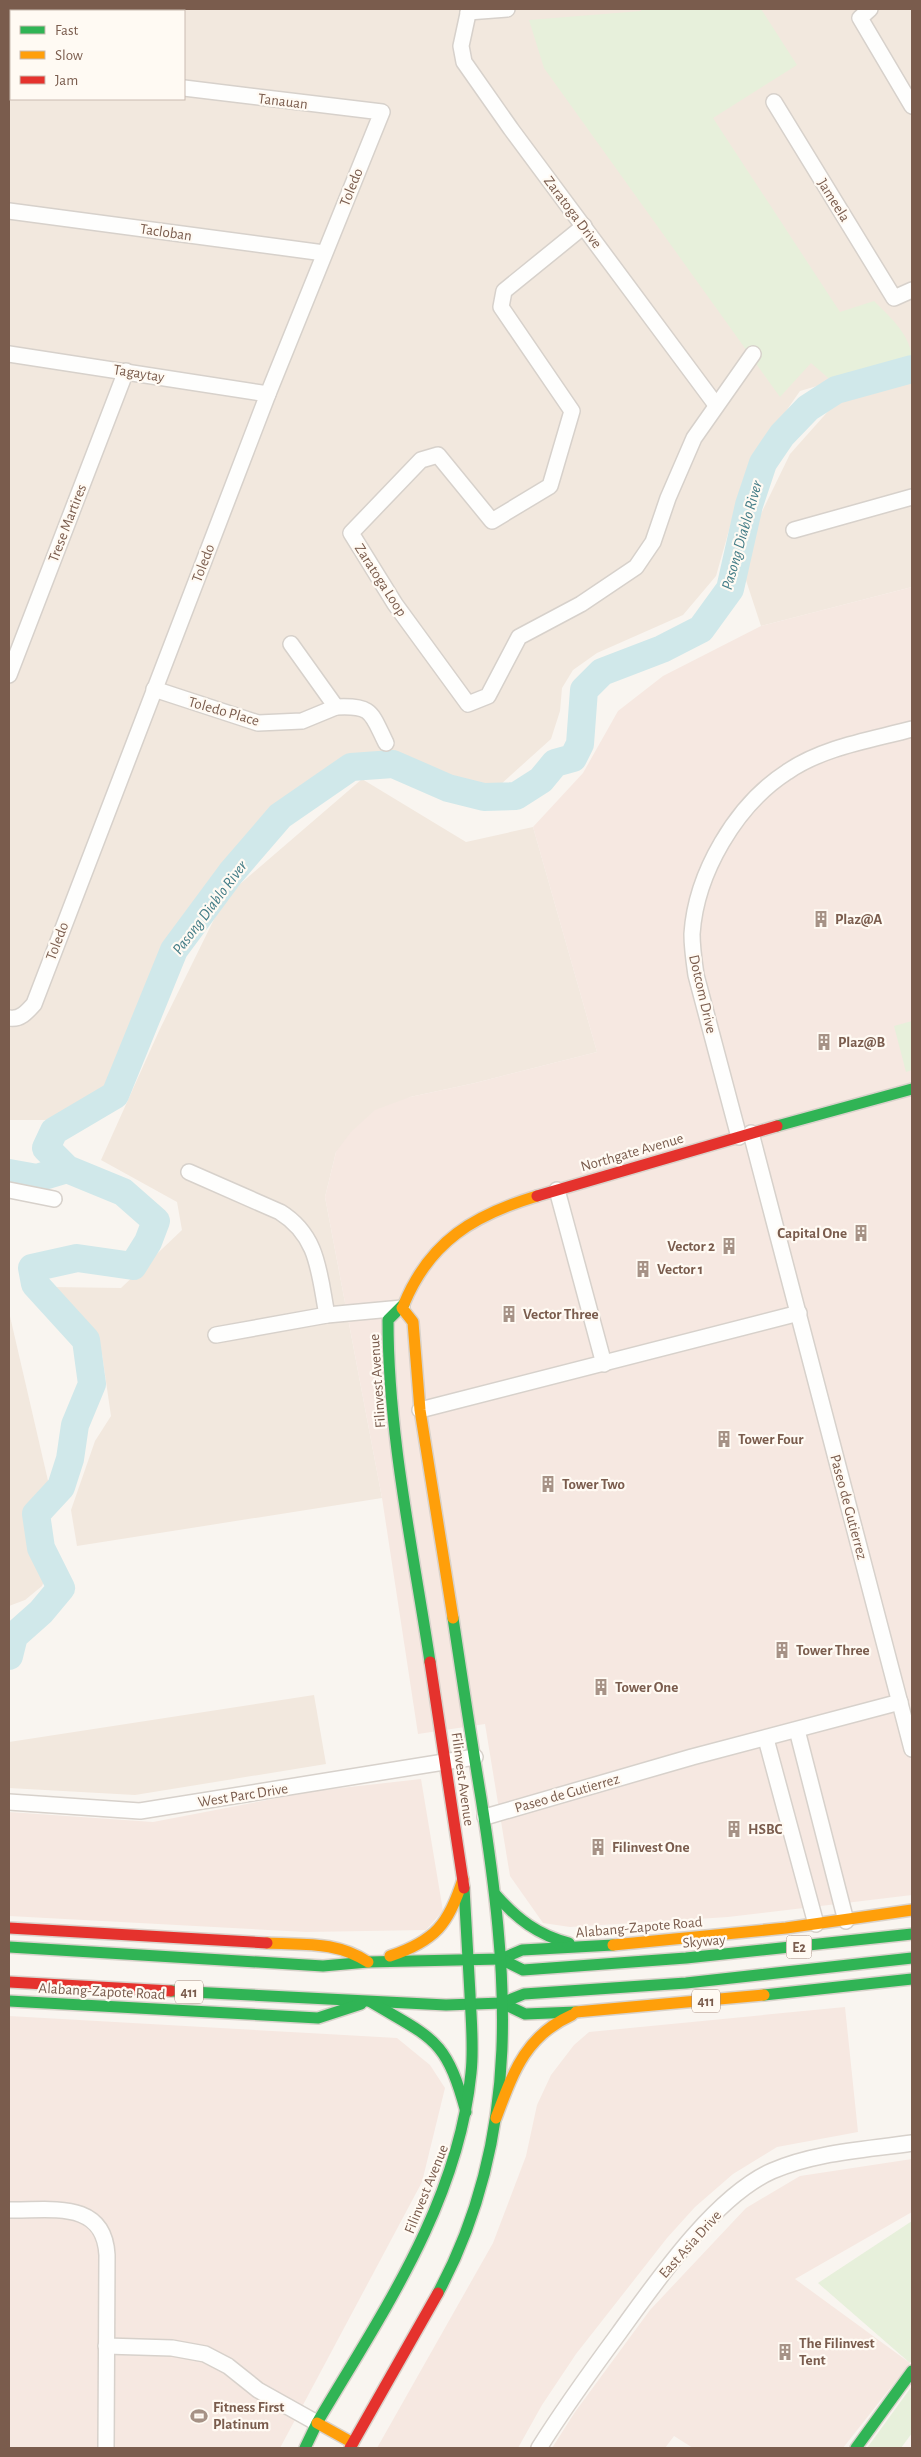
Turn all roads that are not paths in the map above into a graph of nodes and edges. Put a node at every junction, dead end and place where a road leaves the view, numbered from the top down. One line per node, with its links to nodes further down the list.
1 (507, 9): 3 (street)
2 (870, 9): 6 (street)
3 (469, 10): 9 (street, Zaratoga Drive)
4 (185, 88): 7 (street, Tanauan)
5 (774, 102): 11 (street, Jameela)
6 (912, 106)
7 (382, 112): 10 (street, Toledo)
8 (9, 211): 10 (street, Tacloban)
9 (584, 226): 16 (street, Zaratoga Drive); 16 (street, Zaratoga Loop)
10 (324, 253): 15 (street, Toledo)
11 (912, 290)
12 (9, 354): 14 (street, Tagaytay)
13 (753, 354): 16 (street, Zaratoga Loop)
14 (126, 370): 15 (street, Tagaytay); 20 (street, Trese Martires)
15 (268, 394): 21 (street, Toledo)
16 (716, 405)
17 (912, 497): 18 (street)
18 (794, 530)
19 (291, 644): 22 (street)
20 (9, 675)
21 (154, 690): 22 (street, Toledo Place); 25 (street, Toledo)
22 (336, 707): 24 (street)
23 (912, 729): 27 (street, Dotcom Drive)
24 (386, 743)
25 (9, 1018)
26 (912, 1089): 27 (main road, Northgate Avenue)
27 (745, 1135): 30 (main road, Northgate Avenue); 33 (street, Paseo de Gutierrez)
28 (189, 1172): 34 (street)
29 (9, 1190): 31 (street)
30 (557, 1190): 32 (main road, Northgate Avenue); 36 (street)
31 (54, 1199)
32 (402, 1308): 34 (street); 37 (main road, Filinvest Avenue); 43 (main road, Filinvest Avenue)
33 (799, 1312): 36 (street); 38 (street, Paseo de Gutierrez)
34 (326, 1315): 35 (street)
35 (216, 1335)
36 (604, 1364): 37 (street)
37 (420, 1410): 42 (main road, Filinvest Avenue)
38 (900, 1702): 39 (street, Paseo de Gutierrez); 41 (street, Paseo de Gutierrez)
39 (797, 1730): 40 (street, Paseo de Gutierrez); 49 (street)
40 (766, 1739): 45 (street, Paseo de Gutierrez); 50 (street)
41 (912, 1749)
42 (475, 1757): 43 (street, West Parc Drive); 45 (main road, Filinvest Avenue)
43 (445, 1761): 44 (street, West Parc Drive); 46 (main road, Filinvest Avenue)
44 (9, 1802)
45 (485, 1817): 47 (main road, Filinvest Avenue)
46 (463, 1879): 57 (main road, Filinvest Avenue); 58 (main road)
47 (496, 1895): 54 (main road); 56 (main road, Filinvest Avenue)
48 (912, 1910): 49 (main road, Alabang-Zapote Road / 411)
49 (846, 1920): 50 (main road, Alabang-Zapote Road / 411)
50 (816, 1924): 54 (main road, Alabang-Zapote Road / 411)
51 (9, 1928): 58 (main road)
52 (912, 1934): 56 (main road, Skyway / E2)
53 (9, 1947): 58 (main road, Alabang-Zapote Road / 411)
54 (590, 1947): 56 (main road, Alabang-Zapote Road / 411)
55 (912, 1958): 63 (main road, E2)
56 (501, 1959): 57 (main road, Alabang-Zapote Road / 411); 63 (main road, Filinvest Avenue)
57 (469, 1960): 58 (main road, Alabang-Zapote Road / 411); 64 (main road, Filinvest Avenue)
58 (368, 1962)
59 (912, 1979): 65 (main road, Alabang-Zapote Road / 411)
60 (9, 1982): 62 (main road, Alabang-Zapote Road / 411)
61 (9, 2001): 62 (main road, Alabang-Zapote Road / 411)
62 (370, 2001): 64 (main road, Alabang-Zapote Road / 411); 66 (main road)
63 (502, 2003): 64 (main road, Alabang-Zapote Road / 411); 65 (main road, Alabang-Zapote Road / 411); 67 (main road, Filinvest Avenue)
64 (471, 2004): 66 (main road, Filinvest Avenue)
65 (591, 2011): 67 (main road)
66 (466, 2112): 72 (main road, Filinvest Avenue)
67 (496, 2118): 73 (main road, Filinvest Avenue)
68 (912, 2143): 76 (street, East Asia Drive)
69 (9, 2210): 70 (street)
70 (106, 2346): 72 (street); 74 (street)
71 (912, 2371): 77 (main road)
72 (317, 2423): 73 (main road); 75 (main road, Filinvest Avenue)
73 (352, 2446)
74 (106, 2448)
75 (304, 2448)
76 (539, 2448)
77 (856, 2448)

